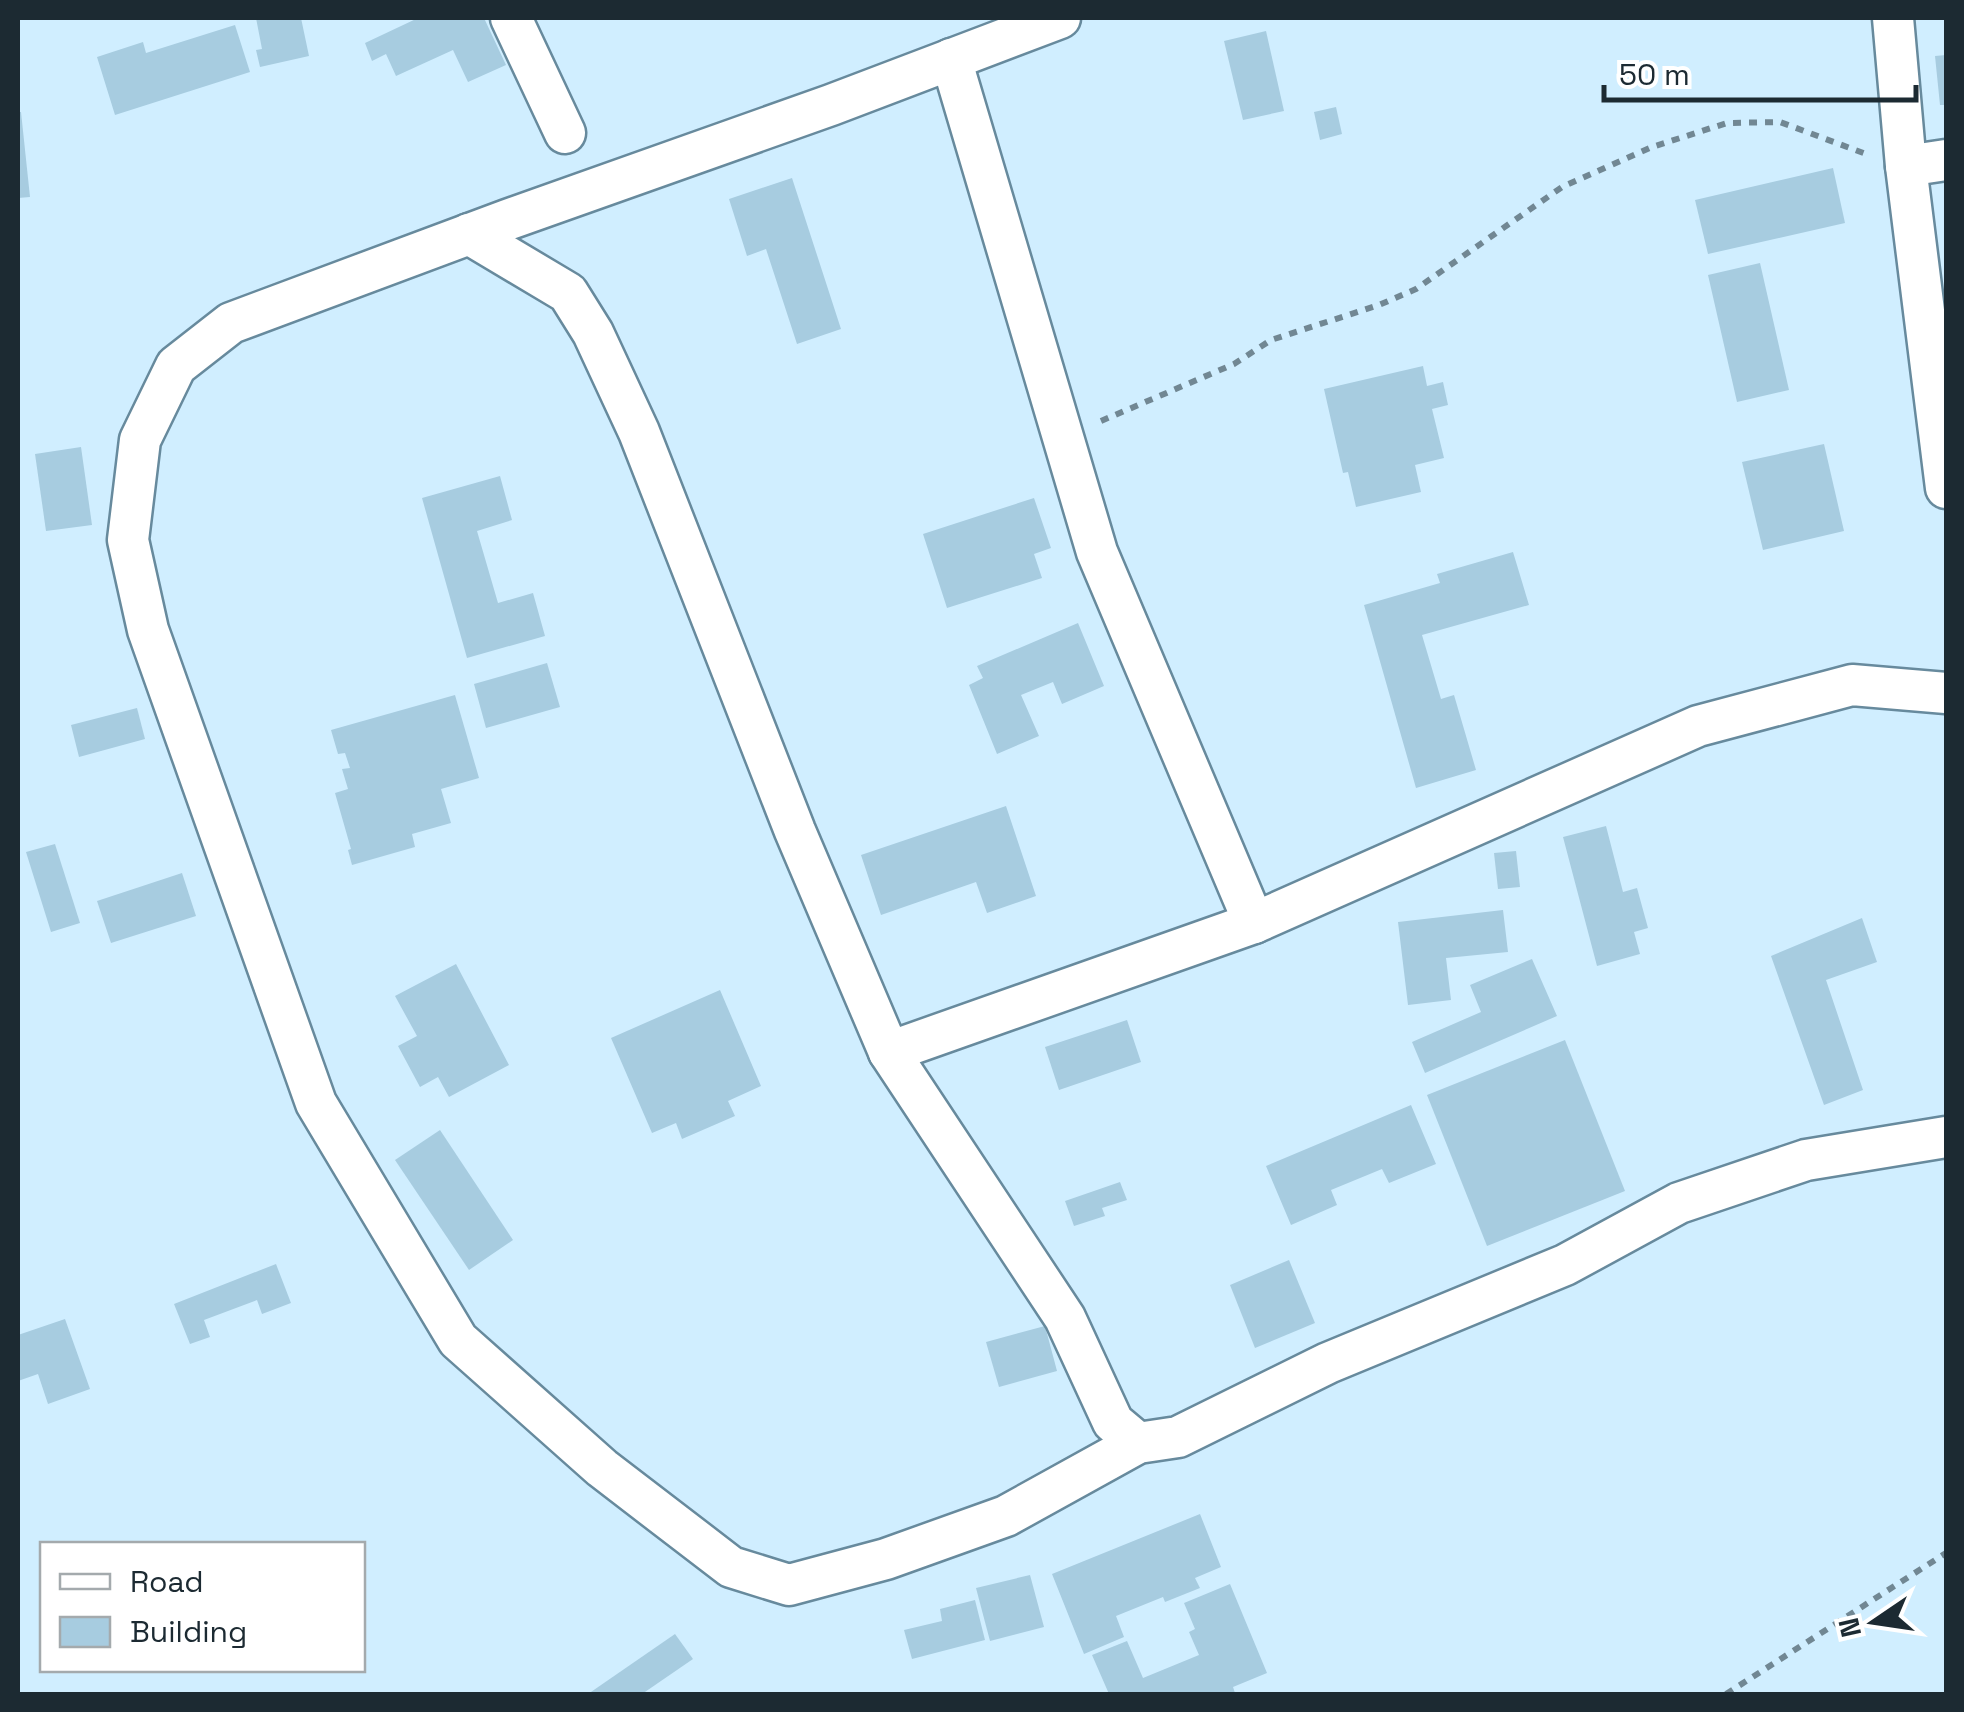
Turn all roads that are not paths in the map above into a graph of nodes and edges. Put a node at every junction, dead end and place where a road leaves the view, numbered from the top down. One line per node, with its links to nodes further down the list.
1 (511, 18): 5 (street)
2 (1060, 18): 4 (street)
3 (1893, 18): 7 (street)
4 (951, 59): 8 (street); 11 (street)
5 (565, 133)
6 (1946, 160): 7 (street)
7 (1906, 166): 9 (street)
8 (469, 234): 12 (street); 14 (street)
9 (1946, 488)
10 (1946, 693): 11 (street)
11 (1254, 922): 12 (street)
12 (889, 1052): 14 (street)
13 (1946, 1136): 14 (street)
14 (1138, 1443)

